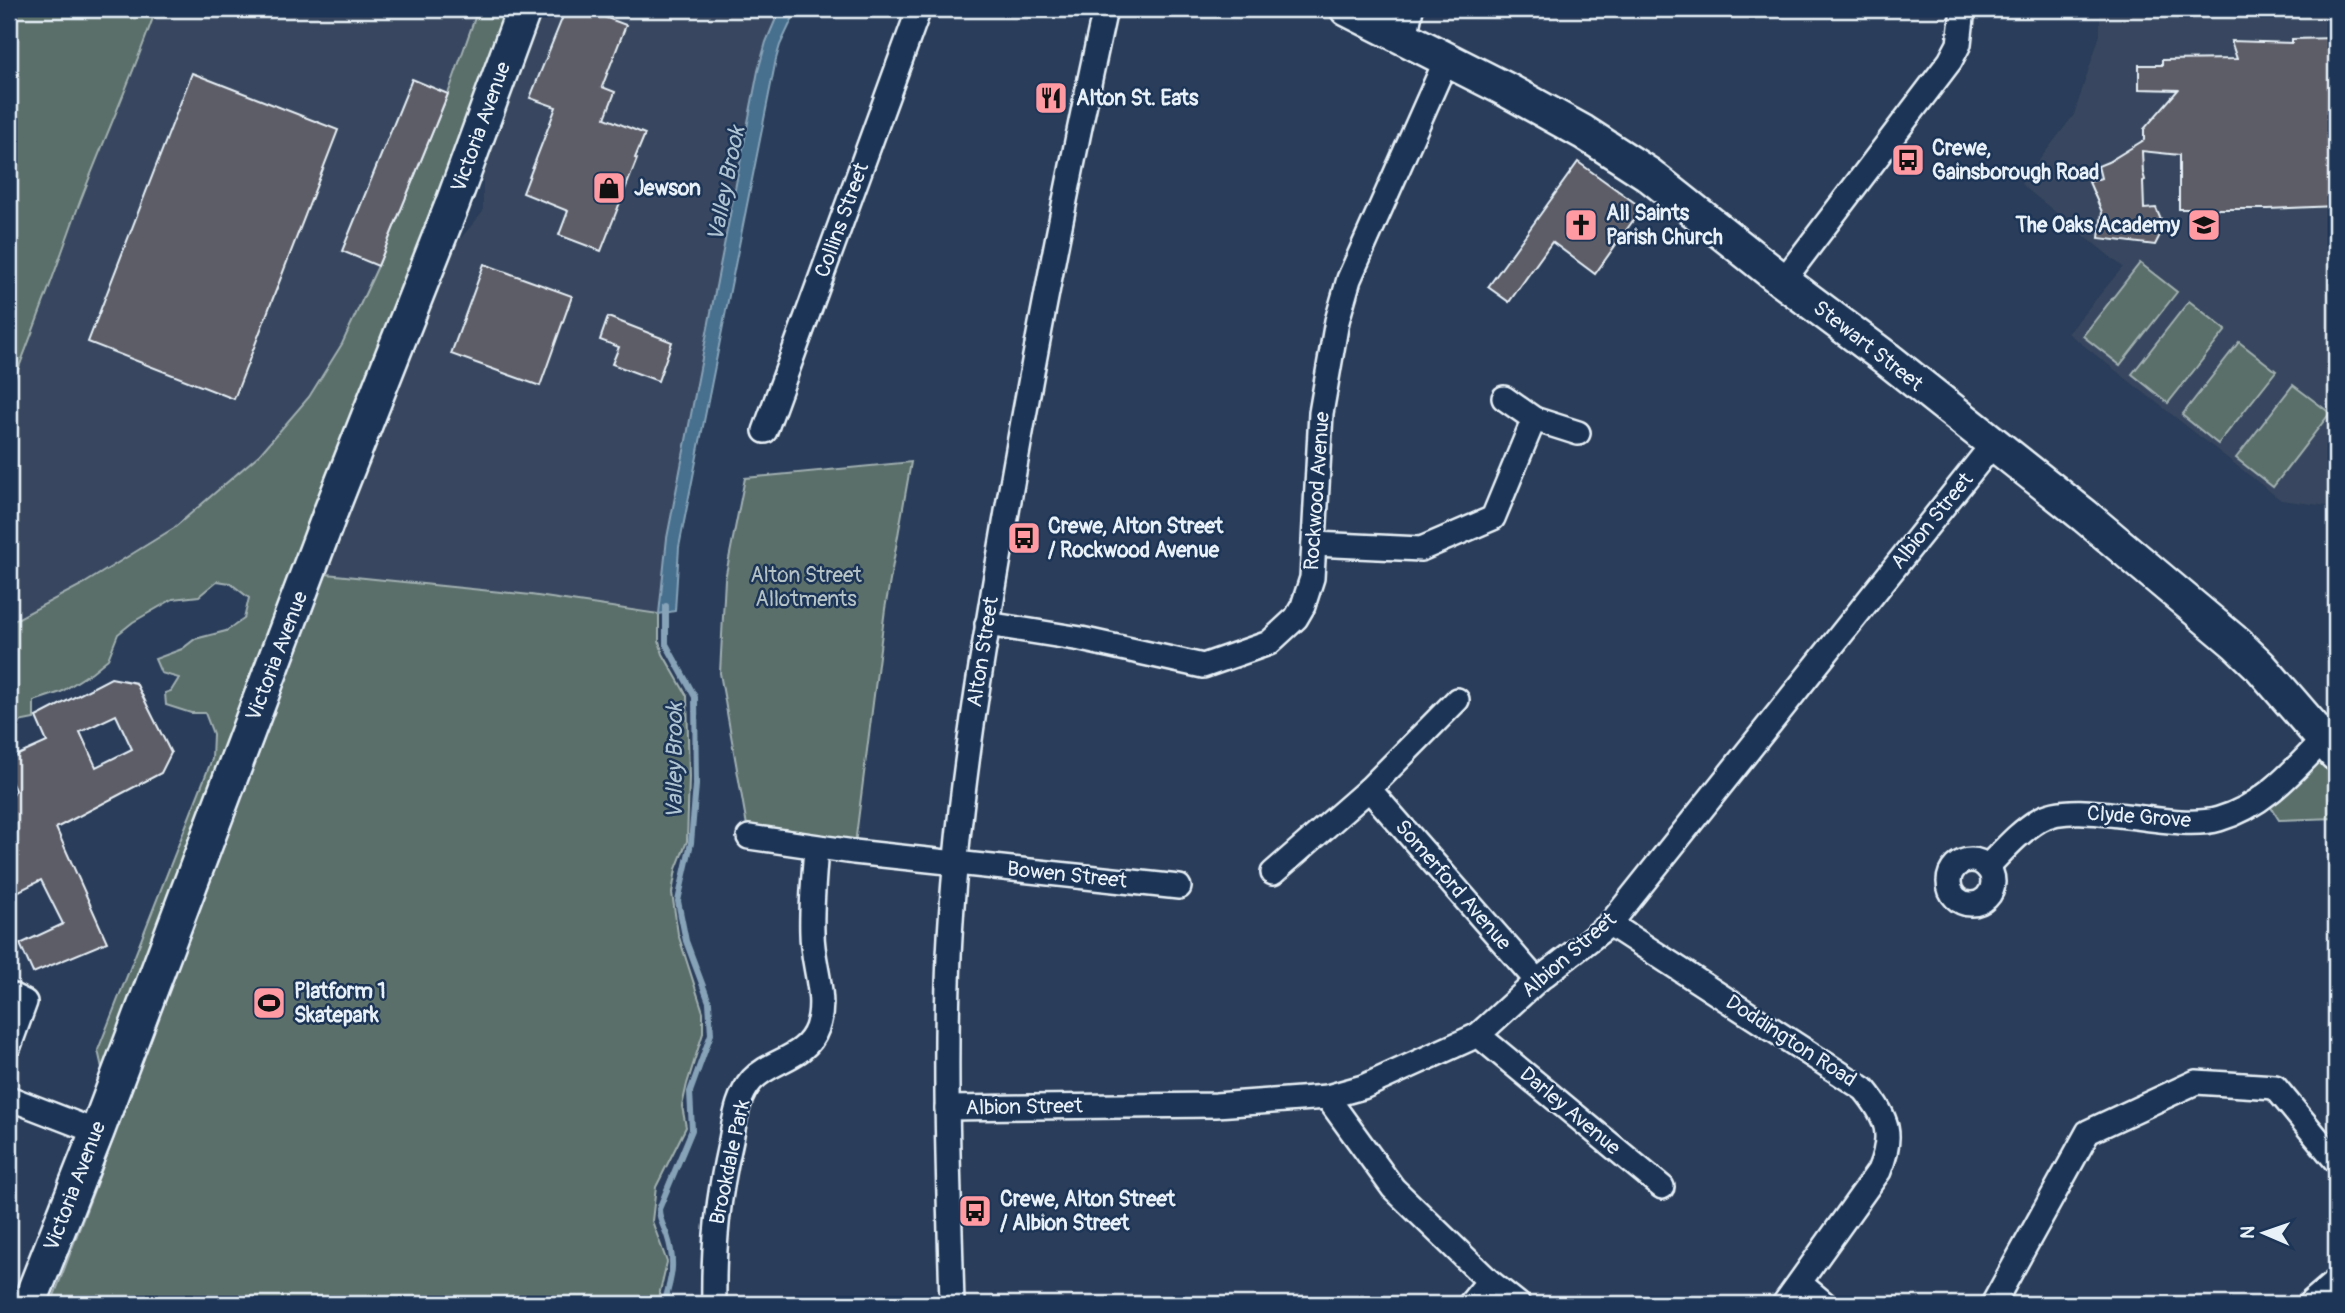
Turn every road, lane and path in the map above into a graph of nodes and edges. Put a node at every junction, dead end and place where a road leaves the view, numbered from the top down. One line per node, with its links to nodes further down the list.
1 (524, 9): 33 (street, Victoria Avenue)
2 (919, 9): 11 (street, Collins Street)
3 (1105, 9): 15 (street, Alton Street)
4 (1347, 9): 6 (street, Stewart Street)
5 (1963, 9): 8 (street)
6 (1408, 24): 7 (street, Stewart Street)
7 (1447, 58): 8 (street, Stewart Street); 14 (street, Rockwood Avenue)
8 (1783, 281): 13 (street, Stewart Street)
9 (1504, 398): 10 (street)
10 (1534, 419): 12 (street); 14 (street)
11 (765, 431)
12 (1578, 433)
13 (1993, 444): 17 (street, Stewart Street); 25 (street, Albion Street)
14 (1314, 544): 15 (street, Rockwood Avenue)
15 (987, 624): 21 (street, Alton Street)
16 (1457, 699): 18 (street)
17 (2330, 747): 22 (street, Clyde Grove)
18 (1369, 789): 23 (street); 26 (street, Somerford Avenue)
19 (749, 837): 20 (street)
20 (816, 848): 21 (street); 40 (street, Brookdale Park)
21 (956, 863): 24 (street, Bowen Street); 32 (street, Alton Street)
22 (1987, 867)
23 (1273, 873)
24 (1179, 887)
25 (1610, 924): 26 (street, Albion Street); 38 (street, Doddington Road)
26 (1537, 981): 28 (street, Albion Street)
27 (9, 994): 29 (street)
28 (1478, 1035): 30 (street, Albion Street); 35 (street, Darley Avenue)
29 (9, 1046)
30 (1327, 1097): 32 (street, Albion Street); 36 (street)
31 (9, 1098): 33 (street)
32 (947, 1108): 41 (street, Alton Street)
33 (97, 1132): 39 (street, Victoria Avenue)
34 (2336, 1161): 46 (street)
35 (1662, 1187)
36 (1489, 1281): 42 (street); 43 (street)
37 (2336, 1281): 47 (street)
38 (1801, 1283): 44 (street, Doddington Road); 45 (street)
39 (29, 1304)
40 (714, 1304)
41 (952, 1304)
42 (1469, 1304)
43 (1518, 1304)
44 (1784, 1304)
45 (1825, 1304)
46 (1993, 1304)
47 (2309, 1304)

